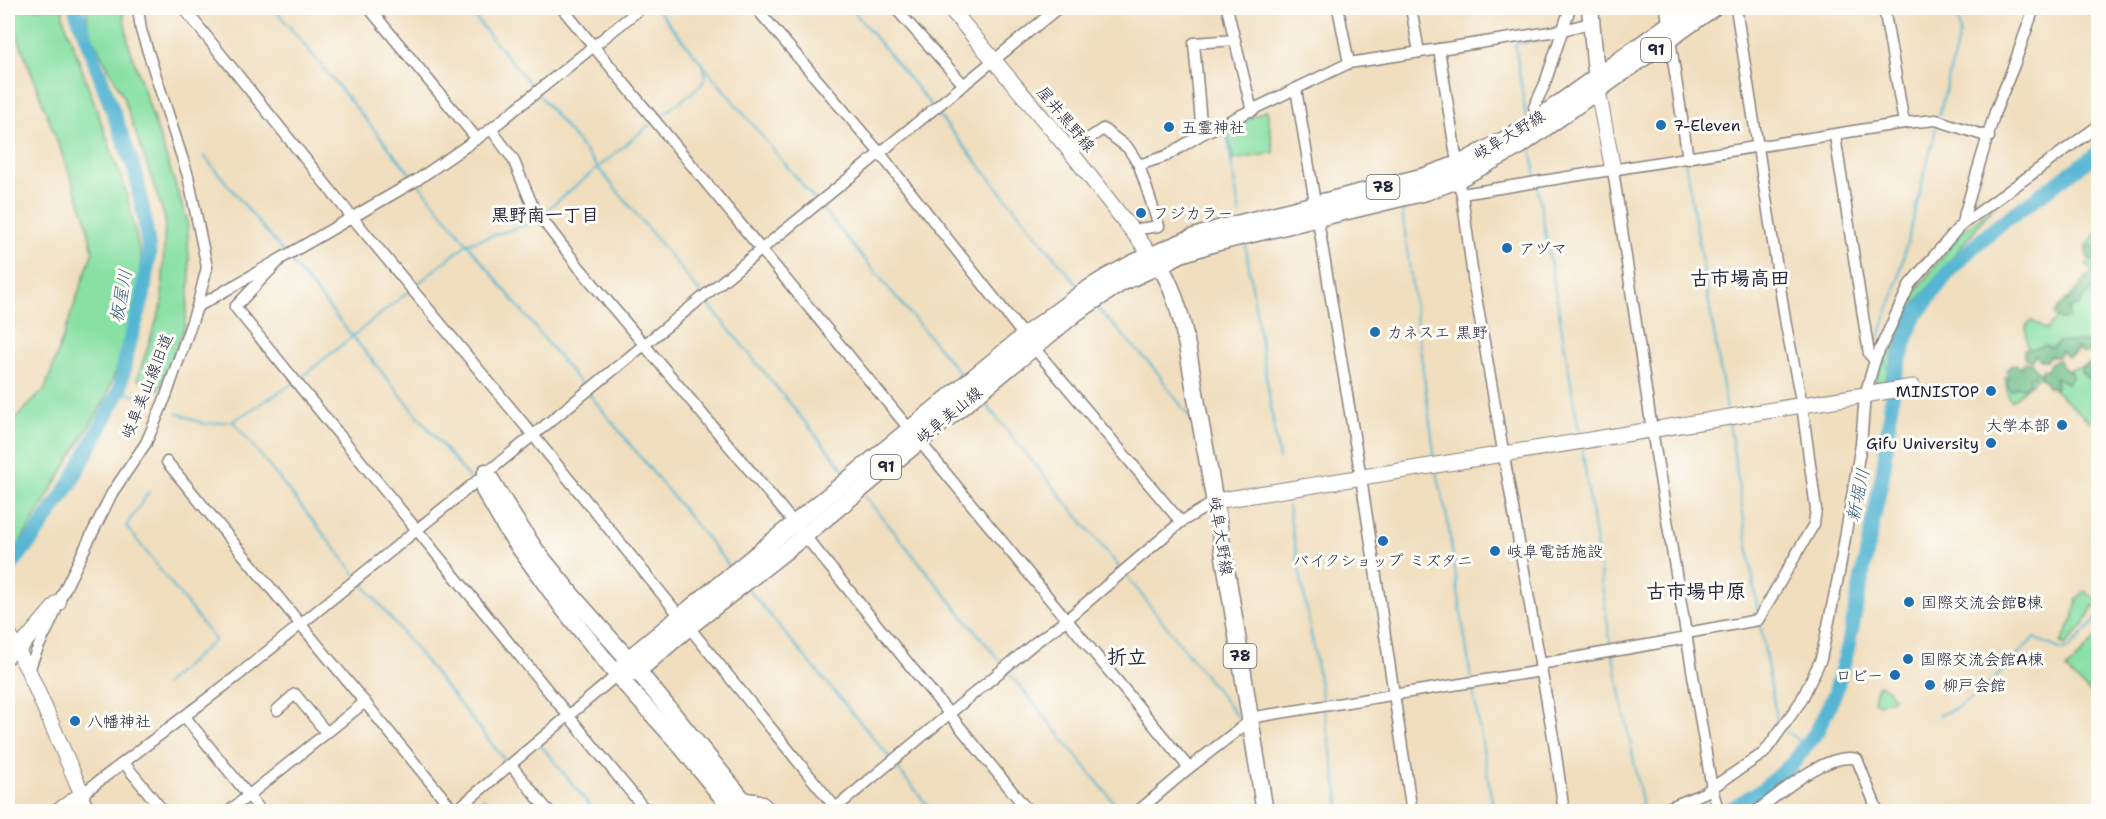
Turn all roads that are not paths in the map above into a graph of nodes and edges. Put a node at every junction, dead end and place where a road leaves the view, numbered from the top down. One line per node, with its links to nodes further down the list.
1 (138, 8): 56 (street, 岐阜美山線旧道)
2 (187, 8): 50 (street)
3 (369, 8): 40 (street)
4 (562, 8): 24 (street)
5 (641, 8): 24 (street)
6 (756, 8): 43 (street)
7 (895, 8): 30 (street)
8 (950, 8): 27 (street, 屋井黒野線)
9 (1058, 8): 27 (street)
10 (1227, 8): 23 (street)
11 (1338, 8): 28 (street)
12 (1411, 8): 26 (street)
13 (1570, 8): 21 (street)
14 (1666, 8): 22 (street)
15 (1692, 8): 22 (main road, 91)
16 (1713, 8): 22 (main road, 91)
17 (1736, 8): 41 (street)
18 (1884, 8): 34 (street)
19 (2034, 8): 39 (street)
20 (1590, 15): 21 (street); 29 (main road)
21 (1563, 30): 25 (street); 33 (street)
22 (1669, 32): 29 (main road, 91); 44 (street)
23 (1235, 40): 32 (street); 37 (street)
24 (594, 47): 36 (street); 53 (street)
25 (1439, 49): 26 (street); 45 (street)
26 (1419, 52): 28 (street)
27 (994, 60): 30 (street); 42 (street, 屋井黒野線)
28 (1349, 63): 31 (street)
29 (1597, 84): 33 (main road, 岐阜大野線 / 78); 47 (street); 48 (main road, 岐阜大野線 / 78)
30 (964, 85): 43 (street)
31 (1296, 89): 32 (street); 49 (street)
32 (1252, 111): 37 (street)
33 (1540, 117): 45 (main road, 岐阜大野線 / 78)
34 (1904, 123): 38 (street); 39 (street)
35 (2098, 126): 51 (street)
36 (491, 129): 40 (street); 58 (street)
37 (1202, 134): 46 (street)
38 (1834, 136): 41 (street); 59 (street)
39 (1989, 137): 51 (street)
40 (477, 139): 50 (street)
41 (1759, 147): 44 (street); 62 (street)
42 (1070, 151): 46 (street); 52 (street, 屋井黒野線)
43 (879, 152): 53 (street); 57 (street)
44 (1688, 159): 47 (street)
45 (1461, 163): 49 (main road, 岐阜大野線 / 78)
46 (1139, 165): 52 (street)
47 (1613, 170): 48 (street); 63 (street)
48 (1460, 187): 49 (main road, 岐阜大野線 / 78); 66 (street)
49 (1316, 211): 54 (main road, 岐阜大野線 / 78); 69 (street)
50 (352, 217): 55 (street); 64 (street)
51 (1960, 226): 59 (street)
52 (1132, 230): 54 (street, 屋井黒野線)
53 (760, 249): 58 (street); 65 (street)
54 (1156, 260): 57 (main road, 岐阜美山線 / 91); 70 (main road, 岐阜大野線 / 78)
55 (279, 261): 56 (street); 72 (street)
56 (197, 307): 74 (street, 岐阜美山線旧道)
57 (1029, 342): 65 (main road, 岐阜美山線 / 91); 71 (street)
58 (644, 345): 64 (street); 73 (street)
59 (1875, 360): 61 (street)
60 (1913, 387): 61 (street)
61 (1867, 395): 62 (street); 95 (street)
62 (1802, 405): 63 (street); 78 (street)
63 (1653, 430): 66 (street); 78 (street)
64 (532, 434): 68 (street); 76 (street)
65 (914, 435): 73 (main road, 岐阜美山線 / 91); 75 (street)
66 (1504, 453): 69 (street); 81 (street)
67 (167, 462): 77 (street)
68 (482, 476): 72 (street); 80 (main road); 83 (main road)
69 (1361, 478): 70 (street); 84 (street)
70 (1216, 501): 71 (street); 90 (main road, 岐阜大野線 / 78)
71 (1181, 522): 75 (street)
72 (416, 529): 77 (street); 88 (street)
73 (799, 529): 76 (main road, 岐阜美山線 / 91); 87 (street)
74 (58, 603): 79 (street, 岐阜美山線旧道); 82 (street)
75 (1065, 621): 87 (street); 94 (street)
76 (685, 622): 80 (main road, 岐阜美山線 / 91); 100 (street)
77 (301, 624): 85 (street); 89 (street)
78 (1687, 635): 81 (street); 95 (street)
79 (11, 646): 82 (street, 岐阜美山線旧道)
80 (633, 665): 83 (main road, 岐阜美山線 / 91); 98 (main road)
81 (1540, 667): 84 (street); 113 (street)
82 (28, 672): 96 (street, 岐阜美山線旧道)
83 (617, 675): 88 (street); 98 (main road)
84 (1393, 696): 90 (street); 112 (street)
85 (364, 702): 91 (street); 101 (street)
86 (277, 710): 91 (street)
87 (950, 712): 100 (street); 109 (street)
88 (570, 716): 93 (street); 99 (street)
89 (185, 717): 92 (street); 97 (street)
90 (1250, 720): 94 (street); 111 (main road, 岐阜大野線 / 78)
91 (326, 732): 97 (street)
92 (124, 763): 96 (street); 104 (street)
93 (511, 765): 101 (street); 107 (street)
94 (1189, 768): 110 (street)
95 (1712, 791): 114 (street); 115 (street)
96 (82, 794): 102 (street); 103 (street, 岐阜美山線旧道)
97 (249, 796): 105 (street); 106 (street)
98 (738, 808): 108 (street)
99 (644, 810)
100 (836, 810)
101 (454, 811)
102 (57, 812)
103 (90, 812)
104 (164, 812)
105 (228, 812)
106 (262, 812)
107 (549, 812)
108 (772, 812)
109 (1029, 812)
110 (1137, 812)
111 (1265, 812)
112 (1412, 812)
113 (1564, 812)
114 (1658, 812)
115 (1719, 812)
116 (1755, 812): 117 (street)
117 (1878, 812)

